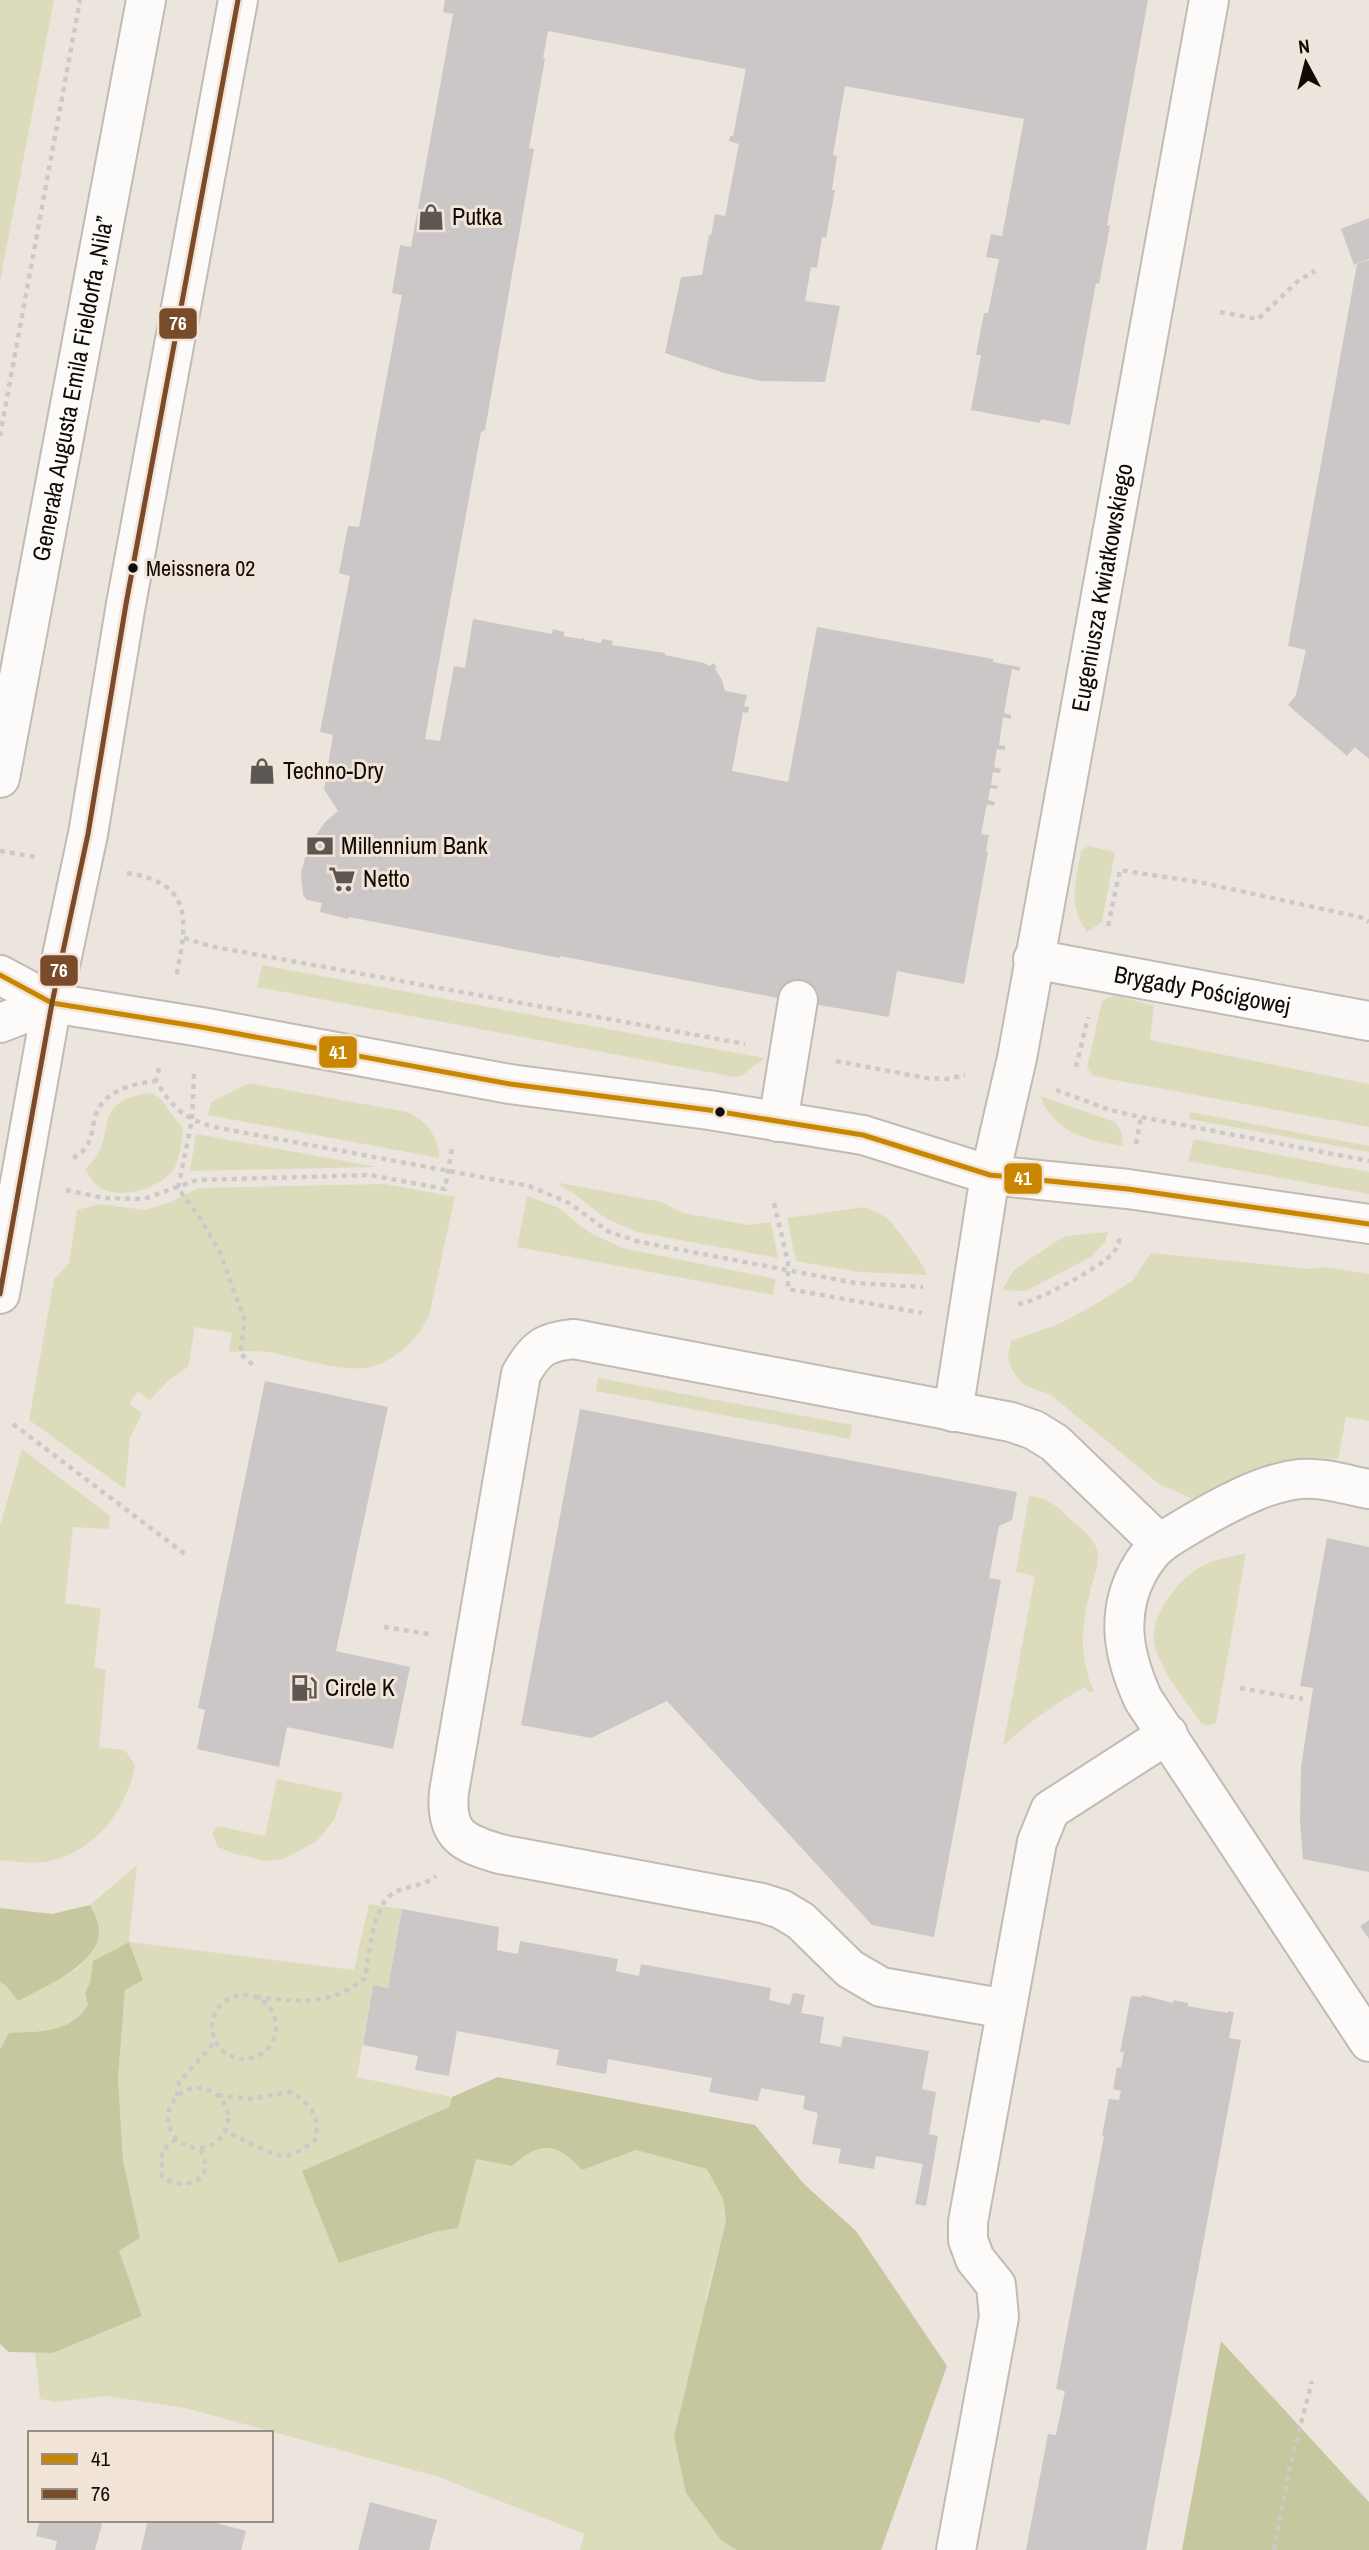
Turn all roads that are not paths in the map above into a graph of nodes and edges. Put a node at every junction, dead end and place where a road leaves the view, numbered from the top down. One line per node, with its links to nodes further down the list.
1 (146, 0): 4 (street, Generała Augusta Emila Fieldorfa „Nila”)
2 (238, 0): 8 (street)
3 (1209, 0): 5 (street, Eugeniusza Kwiatkowskiego)
4 (0, 778)
5 (1033, 959): 9 (street, Brygady Pościgowej); 12 (street, Eugeniusza Kwiatkowskiego)
6 (0, 975): 8 (street)
7 (798, 1000): 11 (street)
8 (52, 1003): 10 (street); 11 (street); 14 (street)
9 (1369, 1021)
10 (0, 1023)
11 (778, 1122): 12 (street)
12 (990, 1175): 13 (street); 15 (street, Eugeniusza Kwiatkowskiego)
13 (1369, 1223)
14 (0, 1294)
15 (953, 1412): 17 (street); 19 (street)
16 (1369, 1489): 17 (street)
17 (1160, 1544): 18 (street)
18 (1168, 1734): 19 (street); 20 (street)
19 (1006, 2009): 21 (street)
20 (1369, 2042)
21 (956, 2550)

